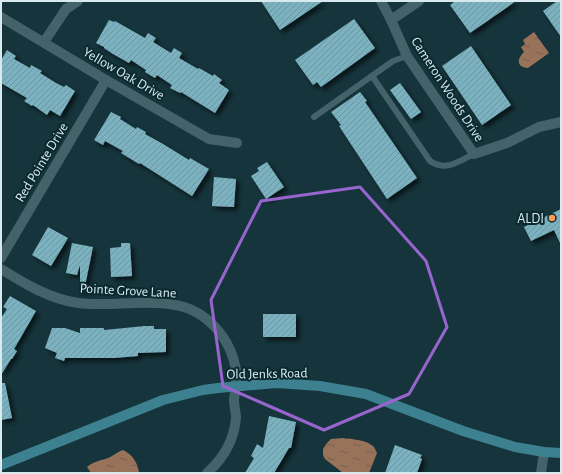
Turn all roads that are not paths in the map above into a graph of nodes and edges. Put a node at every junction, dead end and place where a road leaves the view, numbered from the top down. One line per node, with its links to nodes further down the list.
1 (78, 1): 6 (street)
2 (381, 1): 5 (street, Cameron Woods Drive)
3 (419, 1): 5 (street)
4 (1, 17): 6 (street, Yellow Oak Drive)
5 (391, 20): 7 (street, Cameron Woods Drive)
6 (44, 42): 9 (street, Yellow Oak Drive)
7 (407, 56): 8 (lane); 13 (street, Cameron Woods Drive)
8 (372, 76): 10 (lane); 13 (lane)
9 (106, 80): 12 (street, Yellow Oak Drive); 14 (street, Red Pointe Drive)
10 (314, 117)
11 (561, 122): 13 (street, Cameron Woods Drive)
12 (237, 143)
13 (474, 154)
14 (1, 258)
15 (1, 269): 16 (street, Pointe Grove Lane)
16 (236, 386): 17 (street, Old Jenks Road); 19 (street, Old Jenks Road); 20 (street, Pointe Grove Lane)
17 (544, 452): 18 (street, Old Jenks Road); 21 (street)
18 (561, 453)
19 (1, 465)
20 (207, 473)
21 (542, 473)

